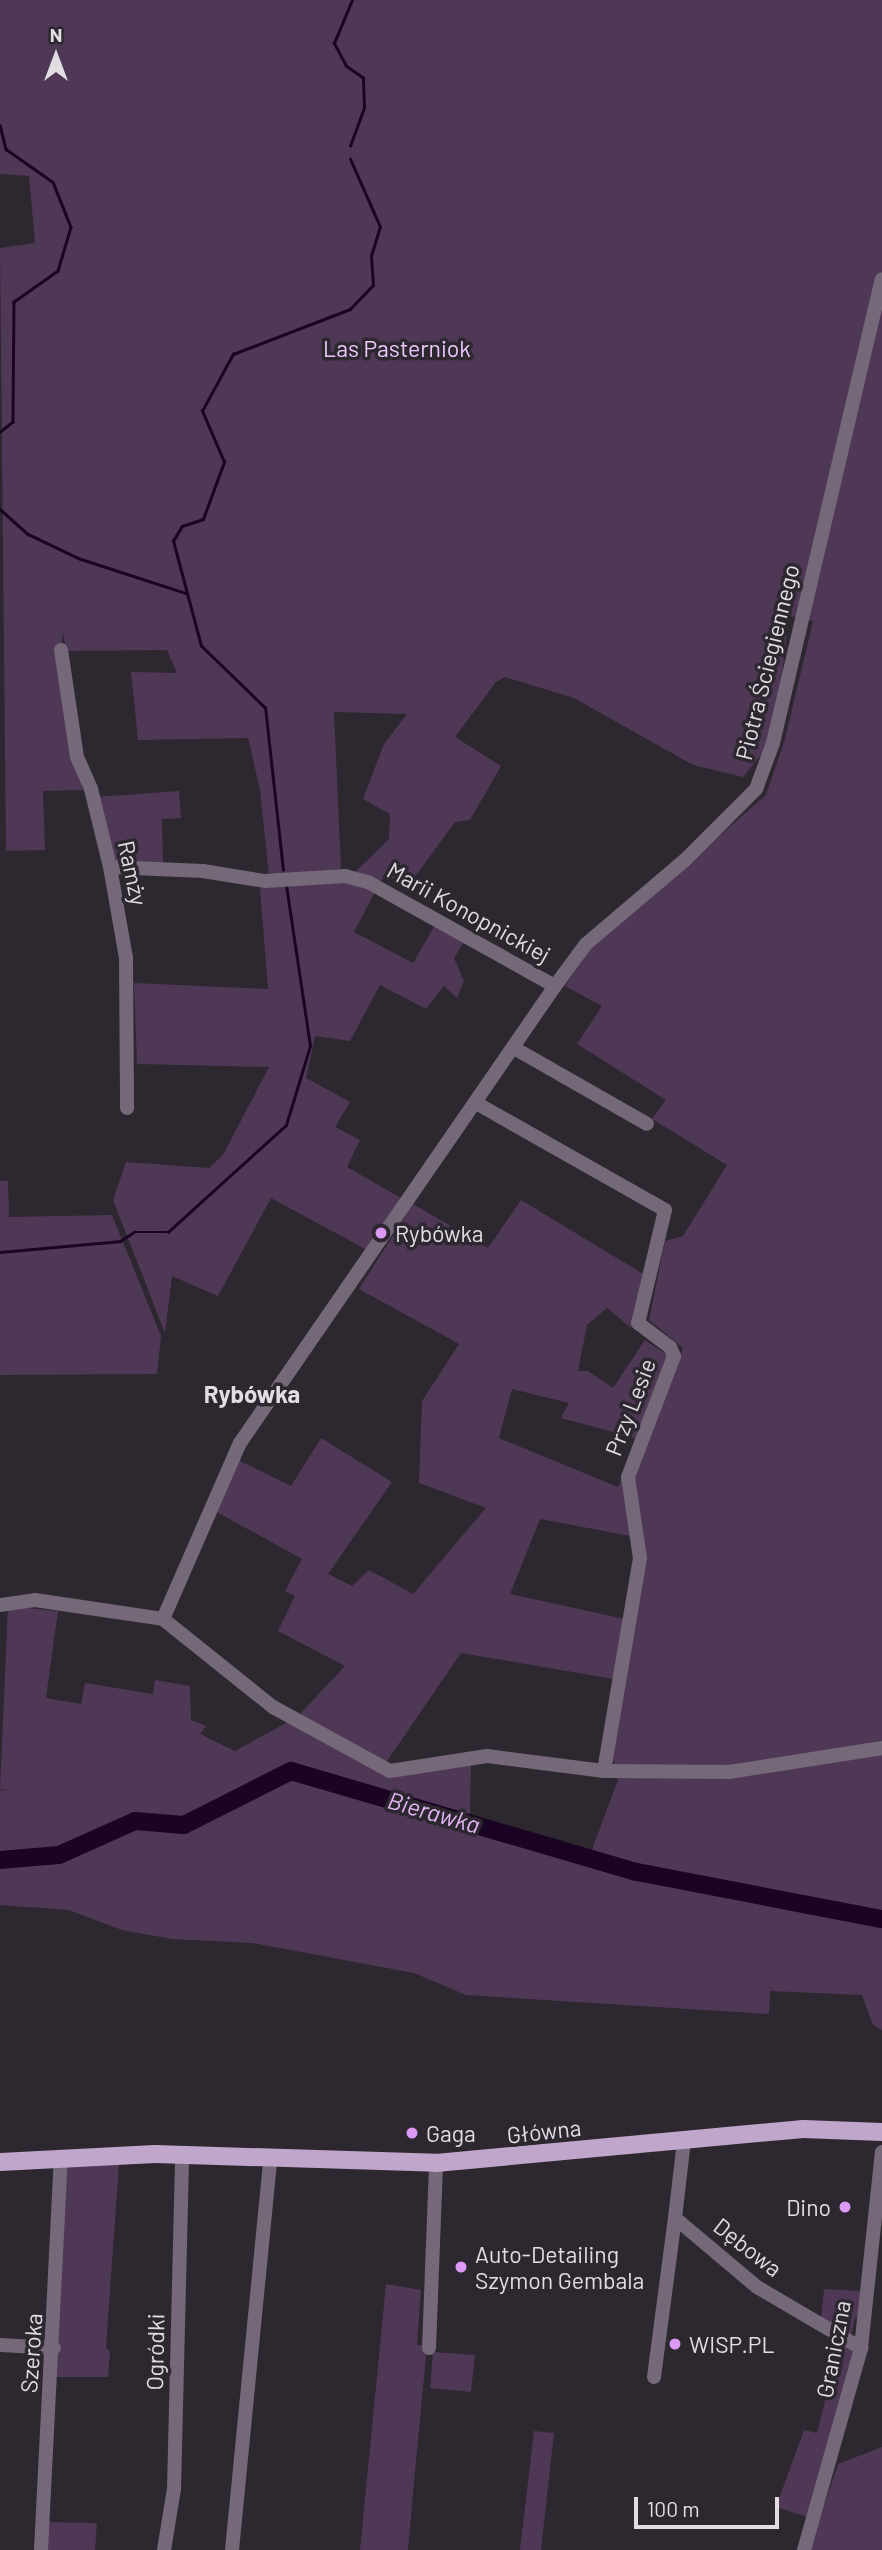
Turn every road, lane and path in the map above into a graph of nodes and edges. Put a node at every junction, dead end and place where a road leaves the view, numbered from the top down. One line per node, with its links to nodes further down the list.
1 (882, 280): 4 (street, Piotra Ściegiennego)
2 (61, 650): 3 (street, Ramży)
3 (110, 867): 4 (street, Marii Konopnickiej); 7 (street, Ramży)
4 (555, 986): 5 (street, Piotra Ściegiennego)
5 (514, 1048): 6 (street, Piotra Ściegiennego); 8 (street)
6 (476, 1104): 10 (street, Piotra Ściegiennego); 12 (street, Przy Lesie)
7 (127, 1108)
8 (647, 1124)
9 (0, 1605): 10 (street)
10 (163, 1619): 12 (street)
11 (882, 1748): 12 (street)
12 (604, 1771)
13 (882, 2132): 14 (main road, Główna)
14 (684, 2141): 20 (main road, Główna); 21 (street)
15 (882, 2152): 25 (street, Graniczna)
16 (182, 2155): 17 (main road, Główna); 18 (main road, Główna); 28 (street, Ogródki)
17 (61, 2158): 19 (main road, Główna); 23 (street, Szeroka)
18 (270, 2159): 20 (main road, Główna); 29 (street)
19 (0, 2162)
20 (436, 2164): 24 (street)
21 (675, 2218): 25 (street, Dębowa); 26 (street)
22 (0, 2345): 23 (street)
23 (54, 2348): 27 (street, Szeroka)
24 (429, 2348)
25 (861, 2348): 30 (street, Graniczna)
26 (654, 2377)
27 (41, 2550)
28 (164, 2550)
29 (232, 2550)
30 (804, 2550)

